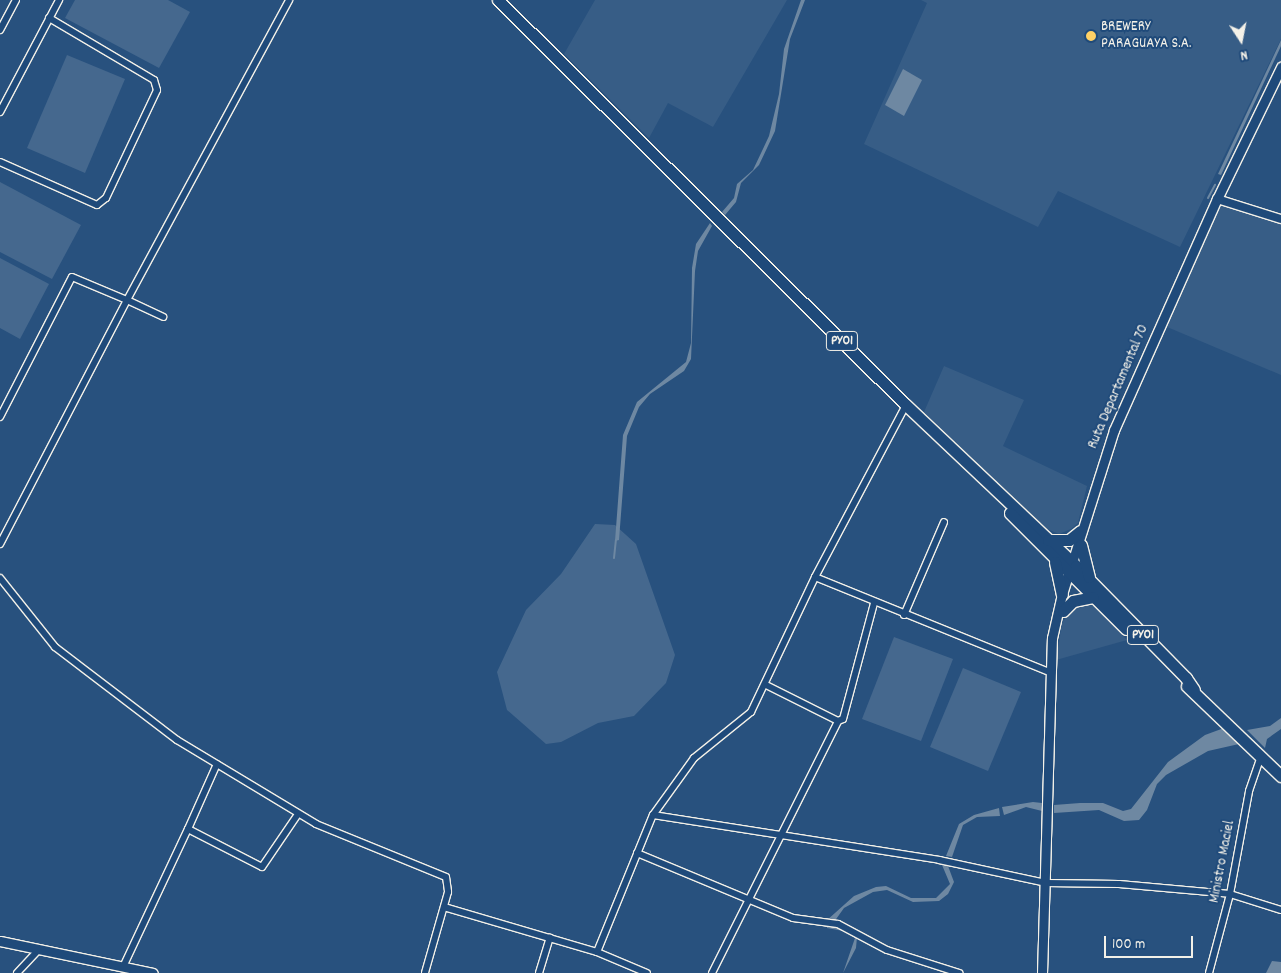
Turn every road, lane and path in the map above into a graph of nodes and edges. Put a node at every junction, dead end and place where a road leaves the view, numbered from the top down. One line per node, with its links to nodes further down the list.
1 (16, 0): 6 (street)
2 (59, 0): 5 (street)
3 (289, 0): 12 (street)
4 (498, 0): 14 (highway, PY01)
5 (50, 18): 8 (street); 9 (street)
6 (0, 30)
7 (1281, 67): 10 (main road, Ruta Departamental 70)
8 (0, 112)
9 (0, 162)
10 (1217, 199): 11 (street); 17 (main road, Ruta Departamental 70)
11 (1281, 219)
12 (127, 300): 13 (street); 15 (street); 21 (street)
13 (163, 317)
14 (906, 405): 16 (highway, PY01); 25 (street)
15 (0, 417)
16 (957, 454): 20 (highway, PY01); 23 (highway, PY01)
17 (1096, 481): 19 (main road); 22 (main road, Ruta Departamental 70)
18 (944, 522): 33 (street)
19 (1080, 531): 20 (highway); 24 (main road)
20 (1048, 540): 24 (highway, PY01)
21 (0, 544)
22 (1082, 545): 24 (main road, Ruta Departamental 70); 27 (highway)
23 (1051, 557): 24 (highway, PY01); 29 (highway)
24 (1072, 570): 27 (highway, PY01); 29 (main road, Ruta Departamental 70); 30 (highway, PY01); 32 (main road, Ruta Departamental 70)
25 (814, 577): 31 (street); 36 (street)
26 (0, 578): 28 (street)
27 (1091, 580): 37 (highway, PY01)
28 (2, 587): 40 (street)
29 (1062, 594): 34 (main road, Ruta Departamental 70)
30 (1093, 598): 32 (highway); 37 (highway, PY01)
31 (874, 603): 33 (street); 38 (street)
32 (1063, 611): 34 (main road, Ruta Departamental 70)
33 (904, 615): 35 (street)
34 (1053, 648): 35 (main road)
35 (1052, 673): 47 (main road)
36 (766, 685): 38 (street); 43 (street)
37 (1194, 690): 39 (highway, PY01)
38 (838, 720): 45 (street)
39 (1260, 755): 41 (highway, PY01); 48 (street, Ministro Maciel)
40 (217, 764): 42 (street); 44 (street)
41 (1281, 776)
42 (298, 814): 44 (street); 50 (street)
43 (653, 815): 45 (street); 46 (street)
44 (188, 829): 56 (street)
45 (781, 837): 47 (street); 49 (street)
46 (637, 853): 49 (street); 55 (street)
47 (1046, 883): 48 (street); 65 (main road)
48 (1230, 894): 51 (street); 66 (street, Ministro Maciel)
49 (750, 900): 57 (street); 63 (street)
50 (444, 907): 52 (street); 60 (street)
51 (1281, 910)
52 (550, 938): 55 (street); 61 (street)
53 (0, 941): 54 (main road)
54 (39, 949): 56 (main road); 58 (street)
55 (597, 952): 62 (street)
56 (123, 967): 59 (main road)
57 (943, 971): 64 (street)
58 (17, 973)
59 (154, 973)
60 (425, 973)
61 (540, 973)
62 (648, 973)
63 (712, 973)
64 (959, 973)
65 (1042, 973)
66 (1209, 973)

